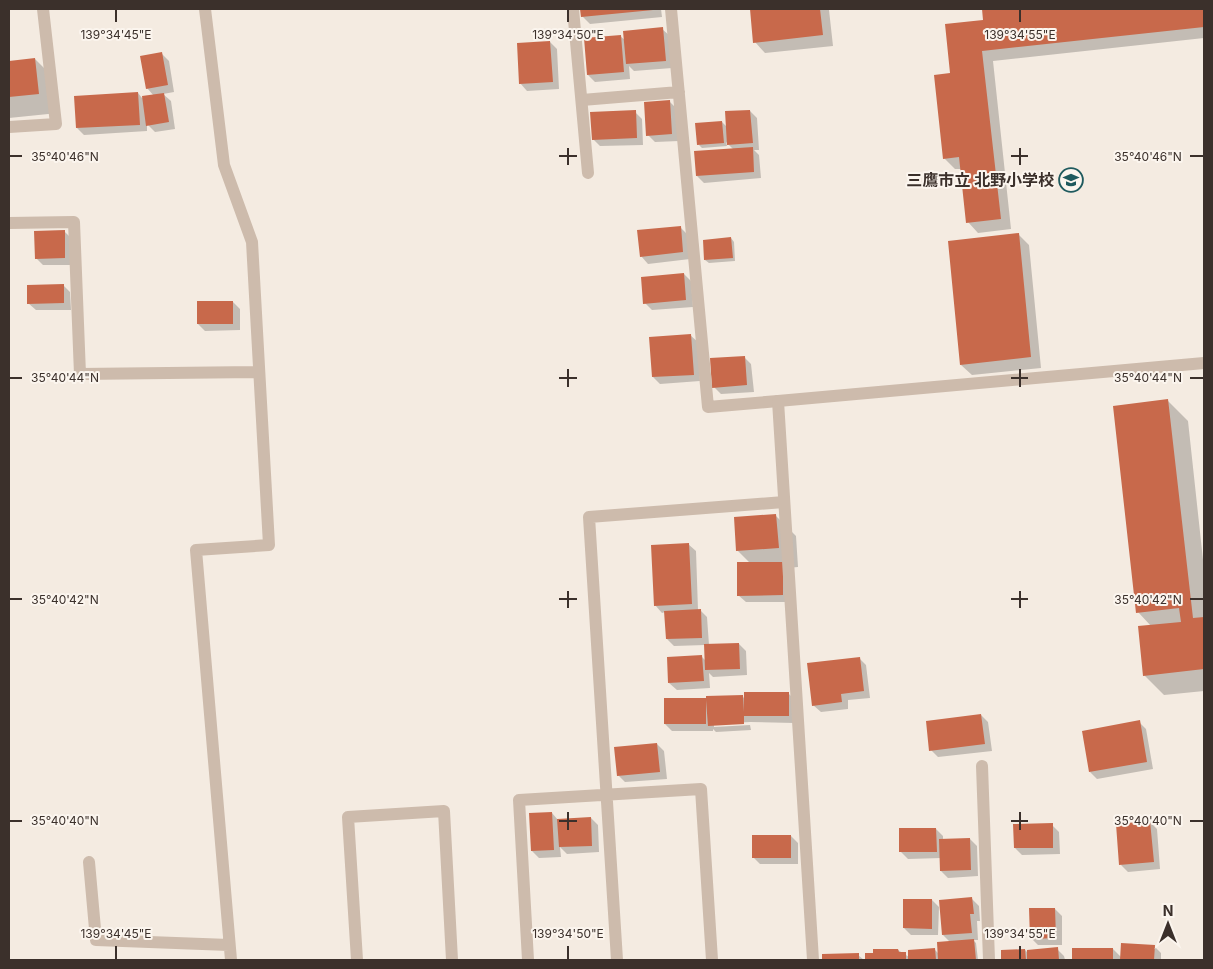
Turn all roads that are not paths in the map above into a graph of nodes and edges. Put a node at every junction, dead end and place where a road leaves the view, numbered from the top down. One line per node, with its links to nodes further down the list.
1 (43, 9): 7 (street)
2 (205, 9): 11 (street)
3 (573, 9): 6 (street)
4 (671, 9): 5 (street)
5 (679, 92): 6 (street); 12 (street)
6 (582, 100): 8 (street)
7 (9, 128)
8 (588, 172)
9 (9, 223): 11 (street)
10 (1204, 363): 12 (street)
11 (259, 372): 17 (street)
12 (778, 401): 13 (street)
13 (784, 502): 15 (street); 24 (street)
14 (982, 766): 25 (street)
15 (606, 794): 21 (street); 22 (street); 23 (street)
16 (89, 862): 17 (street)
17 (229, 944): 18 (street)
18 (231, 960)
19 (357, 960): 20 (street)
20 (452, 960)
21 (528, 960)
22 (617, 960)
23 (712, 960)
24 (814, 960)
25 (989, 960)

